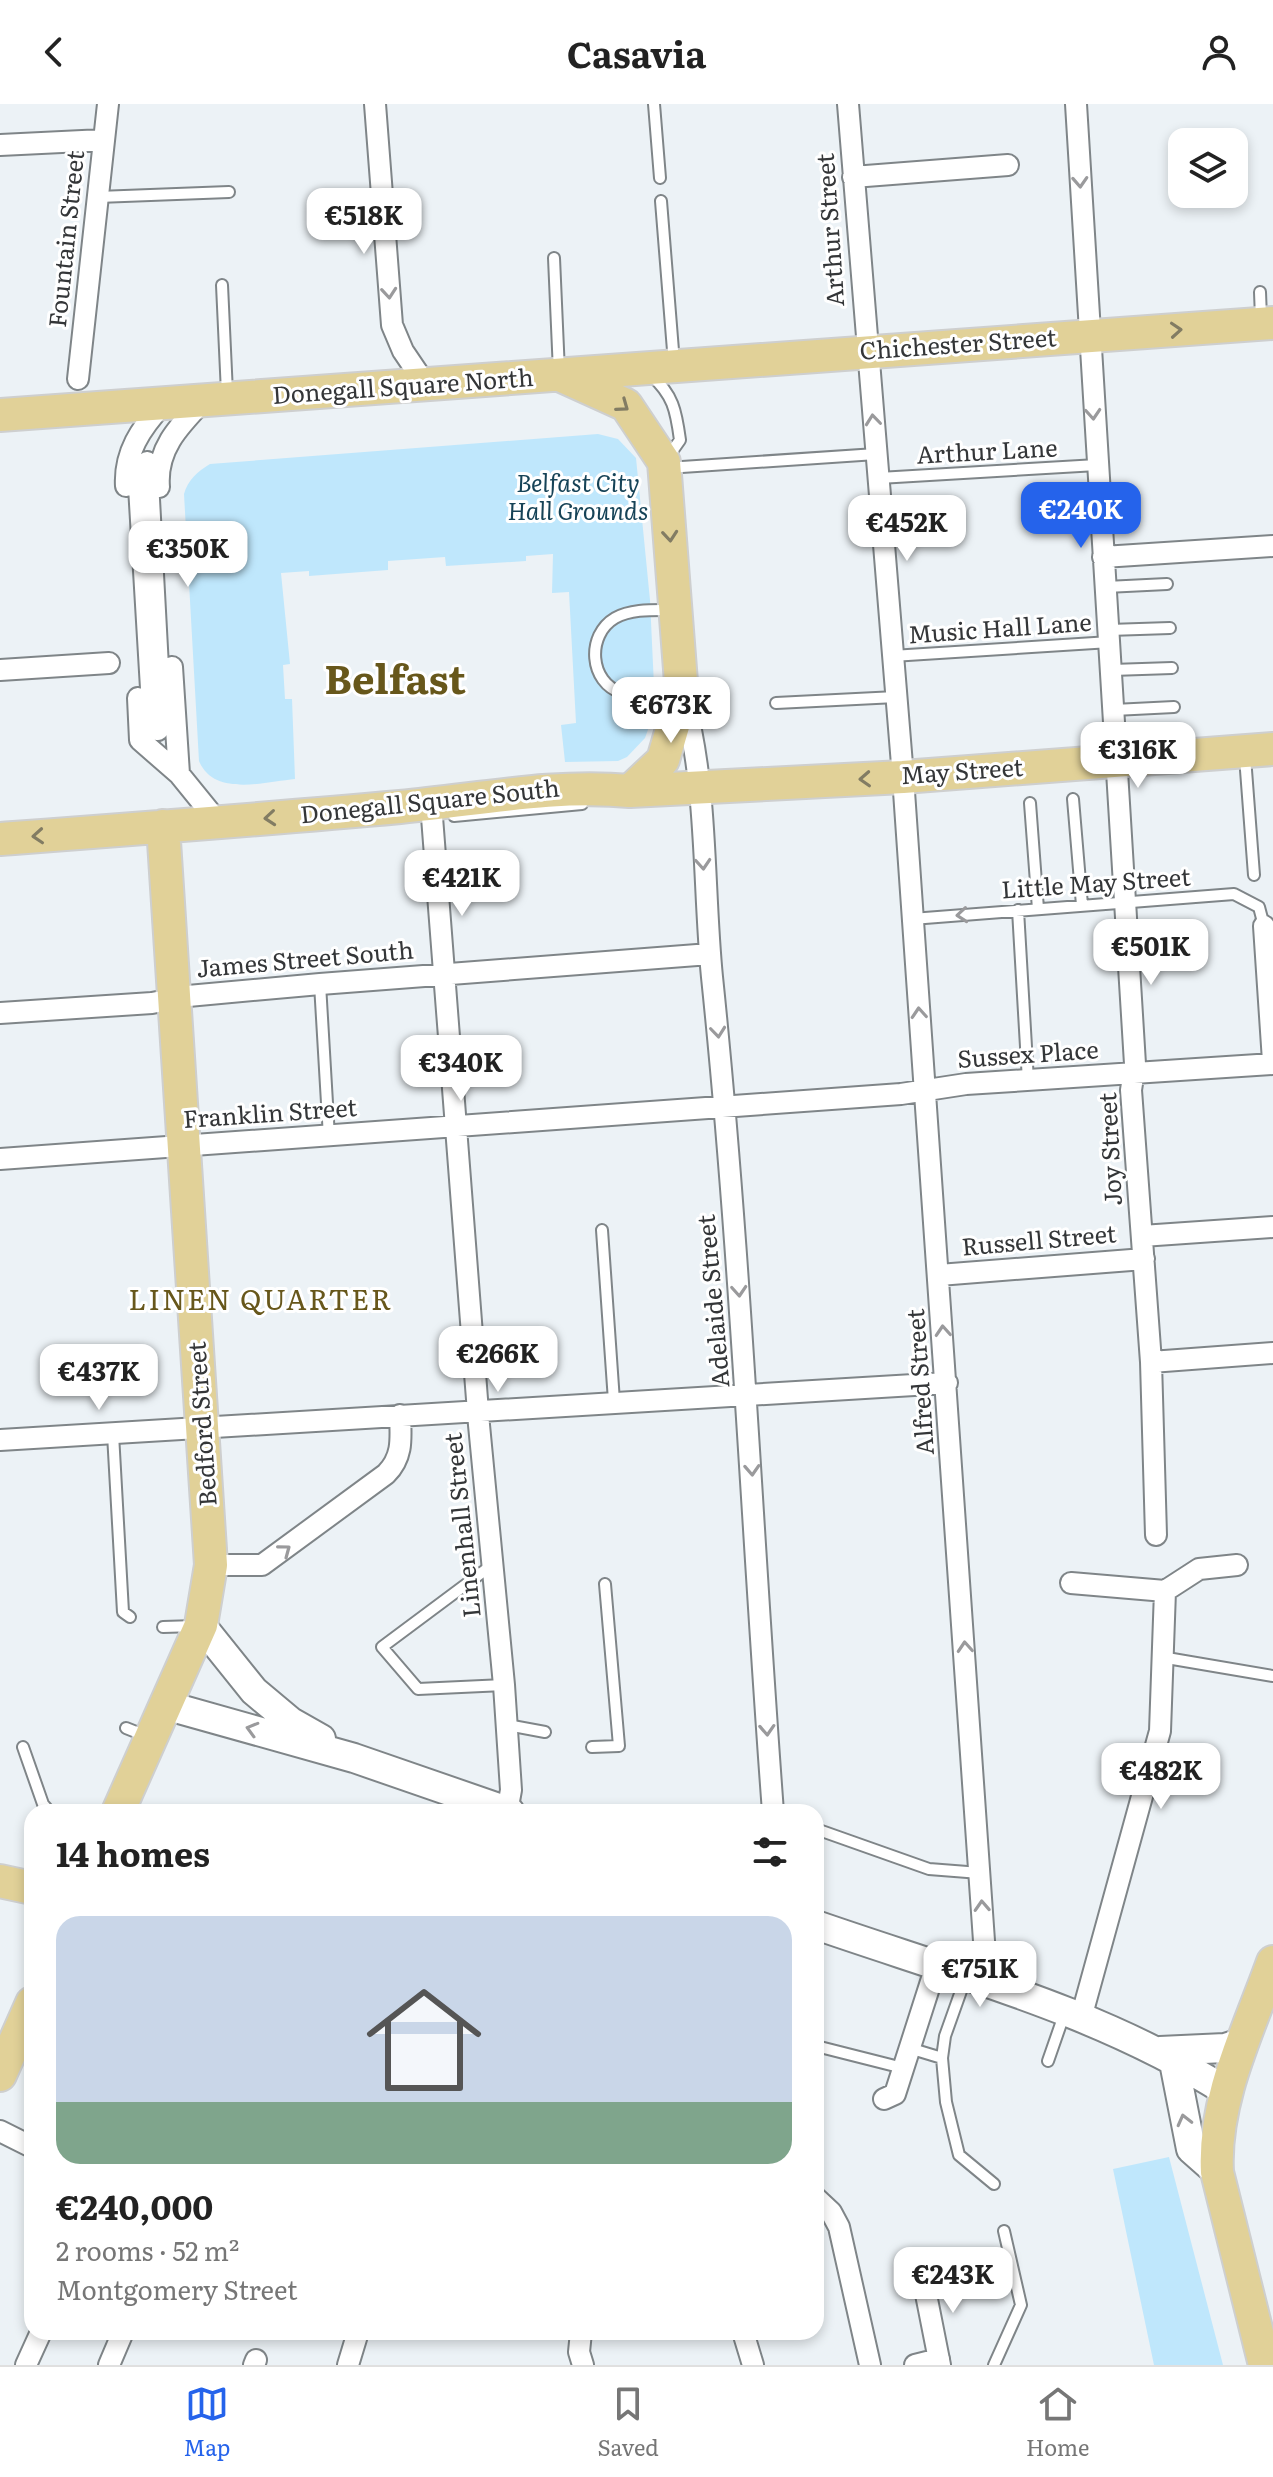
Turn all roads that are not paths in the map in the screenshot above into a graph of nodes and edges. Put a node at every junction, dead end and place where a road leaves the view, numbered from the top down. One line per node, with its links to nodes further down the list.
1 (108, 104): 6 (street, Fountain Street)
2 (375, 104): 22 (street, one-way to 22)
3 (654, 104): 10 (lane)
4 (848, 104): 9 (street, Arthur Street)
5 (1076, 104): 17 (street, Joy Street, one-way to 17)
6 (103, 140): 7 (street); 12 (street, Fountain Street)
7 (0, 145)
8 (1008, 165): 9 (street)
9 (853, 177): 18 (street, Arthur Street)
10 (660, 178)
11 (229, 192): 12 (lane)
12 (98, 197): 21 (street, Fountain Street)
13 (661, 201): 19 (lane)
14 (554, 258): 20 (lane)
15 (222, 285): 23 (lane)
16 (1265, 313): 17 (main road, Chichester Street, one-way to 16)
17 (1088, 336): 18 (main road, Chichester Street); 28 (street, Joy Street, one-way to 28)
18 (866, 352): 19 (main road, Chichester Street); 26 (street, Arthur Street, one-way to 18)
19 (659, 367): 20 (main road, Donegall Square North); 27 (lane)
20 (559, 375): 22 (main road, Donegall Square North); 27 (main road, one-way to 27)
21 (78, 379)
22 (426, 385): 23 (main road, Donegall Square North)
23 (215, 401): 24 (main road, Donegall Square North); 50 (street)
24 (163, 404): 25 (main road, Donegall Square North); 50 (street)
25 (0, 415)
26 (876, 454): 27 (lane); 29 (street, Arthur Street)
27 (665, 465): 34 (main road, one-way to 34)
28 (1097, 465): 29 (lane, Arthur Lane); 31 (street, Joy Street)
29 (879, 478): 37 (street, Alfred Street)
30 (1273, 546): 31 (street)
31 (1103, 557): 33 (street, Joy Street)
32 (1167, 584): 33 (lane)
33 (1106, 587): 36 (street, Joy Street)
34 (677, 610): 42 (main road); 42 (lane)
35 (1170, 628): 36 (lane, Music Hall Lane)
36 (1110, 636): 37 (lane, Music Hall Lane); 41 (street, Joy Street)
37 (892, 656): 43 (street, Alfred Street)
38 (109, 663): 40 (street)
39 (1172, 668): 41 (lane)
40 (0, 670)
41 (1112, 670): 46 (street, Joy Street)
42 (682, 695): 52 (street, Adelaide Street); 53 (main road)
43 (896, 697): 44 (lane); 51 (street, Alfred Street)
44 (776, 703)
45 (1174, 707): 46 (lane)
46 (1114, 710): 49 (street, Joy Street)
47 (158, 730): 47 (street)
48 (1259, 750): 49 (main road, May Street); 60 (lane)
49 (1117, 761): 51 (main road, May Street); 61 (street, Joy Street)
50 (179, 774): 57 (street)
51 (903, 777): 52 (main road, May Street, one-way to 52); 65 (street, Alfred Street)
52 (698, 786): 53 (main road, Donegall Square South); 67 (street, Adelaide Street, one-way to 67)
53 (630, 791): 56 (main road, Donegall Square South)
54 (1073, 799): 62 (lane)
55 (1030, 803): 63 (lane)
56 (431, 804): 57 (main road, Donegall Square South, one-way to 57); 68 (street, Linenhall Street)
57 (218, 822): 58 (main road, Donegall Square South)
58 (163, 826): 59 (main road, Donegall Square South, one-way to 59); 70 (main road, Bedford Street)
59 (0, 839)
60 (1254, 875)
61 (1123, 902): 62 (lane, Little May Street); 66 (lane, Little May Street); 73 (street, Joy Street)
62 (1082, 905): 63 (lane, Little May Street)
63 (1038, 909): 64 (lane, Little May Street)
64 (1018, 910): 65 (lane, Little May Street, one-way to 65); 74 (lane)
65 (912, 919): 75 (street, Alfred Street, one-way to 65)
66 (1264, 926): 72 (street)
67 (710, 954): 68 (street, James Street South); 76 (street, Adelaide Street, one-way to 76)
68 (444, 974): 69 (street, James Street South); 77 (street, Linenhall Street)
69 (320, 984): 70 (street, James Street South); 78 (lane)
70 (173, 1001): 71 (street, James Street South); 79 (main road, Bedford Street)
71 (0, 1013)
72 (1273, 1063): 73 (street, Sussex Place)
73 (1135, 1073): 74 (street, Sussex Place); 83 (street, Joy Street)
74 (1028, 1081): 75 (street, Sussex Place)
75 (925, 1091): 76 (street, Franklin Street); 85 (street, Alfred Street)
76 (725, 1104): 77 (street, Franklin Street); 89 (street, Adelaide Street, one-way to 89)
77 (459, 1126): 78 (street, Franklin Street); 91 (street, Linenhall Street)
78 (329, 1137): 79 (street, Franklin Street)
79 (184, 1146): 80 (street, Franklin Street); 93 (main road, Bedford Street)
80 (0, 1159)
81 (1273, 1227): 83 (street)
82 (602, 1230): 90 (lane)
83 (1142, 1236): 84 (street, Joy Street)
84 (1144, 1259): 85 (street, Russell Street); 87 (street, Joy Street)
85 (939, 1275): 88 (street, Alfred Street, one-way to 85)
86 (1273, 1353): 87 (street)
87 (1151, 1362): 96 (street, Joy Street)
88 (947, 1383): 89 (street); 121 (street, Alfred Street, one-way to 88)
89 (748, 1392): 90 (street); 119 (street, Adelaide Street, one-way to 119)
90 (614, 1401): 91 (street)
91 (478, 1412): 92 (street); 97 (street, Linenhall Street)
92 (400, 1415): 93 (street); 98 (street, one-way to 92)
93 (204, 1428): 94 (street); 98 (main road, Bedford Street)
94 (113, 1434): 95 (street); 103 (lane)
95 (0, 1440)
96 (1156, 1535)
97 (493, 1564): 108 (street, Linenhall Street); 108 (lane)
98 (211, 1565): 104 (main road, Bedford Street)
99 (1237, 1565): 102 (street)
100 (1071, 1583): 102 (street)
101 (605, 1584): 113 (lane)
102 (1165, 1591): 106 (street)
103 (130, 1617)
104 (201, 1625): 105 (lane); 109 (main road, Bedford Street); 114 (street)
105 (163, 1627)
106 (1161, 1657): 107 (lane); 126 (street)
107 (1273, 1676)
108 (504, 1685): 110 (street, Linenhall Street)
109 (165, 1705): 114 (street, one-way to 109); 116 (main road, Bedford Street)
110 (507, 1725): 111 (lane); 118 (street, Linenhall Street)
111 (545, 1732)
112 (23, 1747): 115 (lane)
113 (592, 1747)
114 (354, 1758): 117 (street)
115 (43, 1804)
116 (120, 1804)
117 (485, 1804)
118 (509, 1804)
119 (773, 1804)
120 (824, 1832): 121 (lane)
121 (980, 1873): 125 (street, Alfred Street, one-way to 121)
122 (824, 1928): 124 (street)
123 (1273, 1962): 128 (main road)
124 (936, 1966): 125 (street); 131 (street)
125 (976, 1980): 126 (street); 132 (lane)
126 (1073, 2016): 130 (street); 133 (lane)
127 (24, 2021): 134 (main road)
128 (1244, 2042): 130 (street); 135 (main road)
129 (824, 2047): 131 (lane)
130 (1166, 2054): 135 (street); 139 (street, one-way to 130)
131 (906, 2058): 132 (lane); 136 (street)
132 (942, 2058): 140 (lane)
133 (1048, 2061)
134 (0, 2075)
135 (1227, 2092): 139 (main road)
136 (884, 2099)
137 (0, 2131): 138 (street)
138 (24, 2143)
139 (1217, 2172): 158 (main road)
140 (994, 2184)
141 (824, 2205): 155 (street)
142 (1004, 2231): 157 (lane)
143 (922, 2274): 149 (street)
144 (37, 2340): 150 (street)
145 (120, 2340): 151 (street)
146 (356, 2340): 152 (street)
147 (580, 2340): 153 (street)
148 (745, 2340): 154 (street)
149 (940, 2362): 156 (street)
150 (26, 2365)
151 (109, 2365)
152 (348, 2365)
153 (583, 2365)
154 (753, 2365)
155 (870, 2365)
156 (915, 2365)
157 (994, 2365)
158 (1265, 2365)

